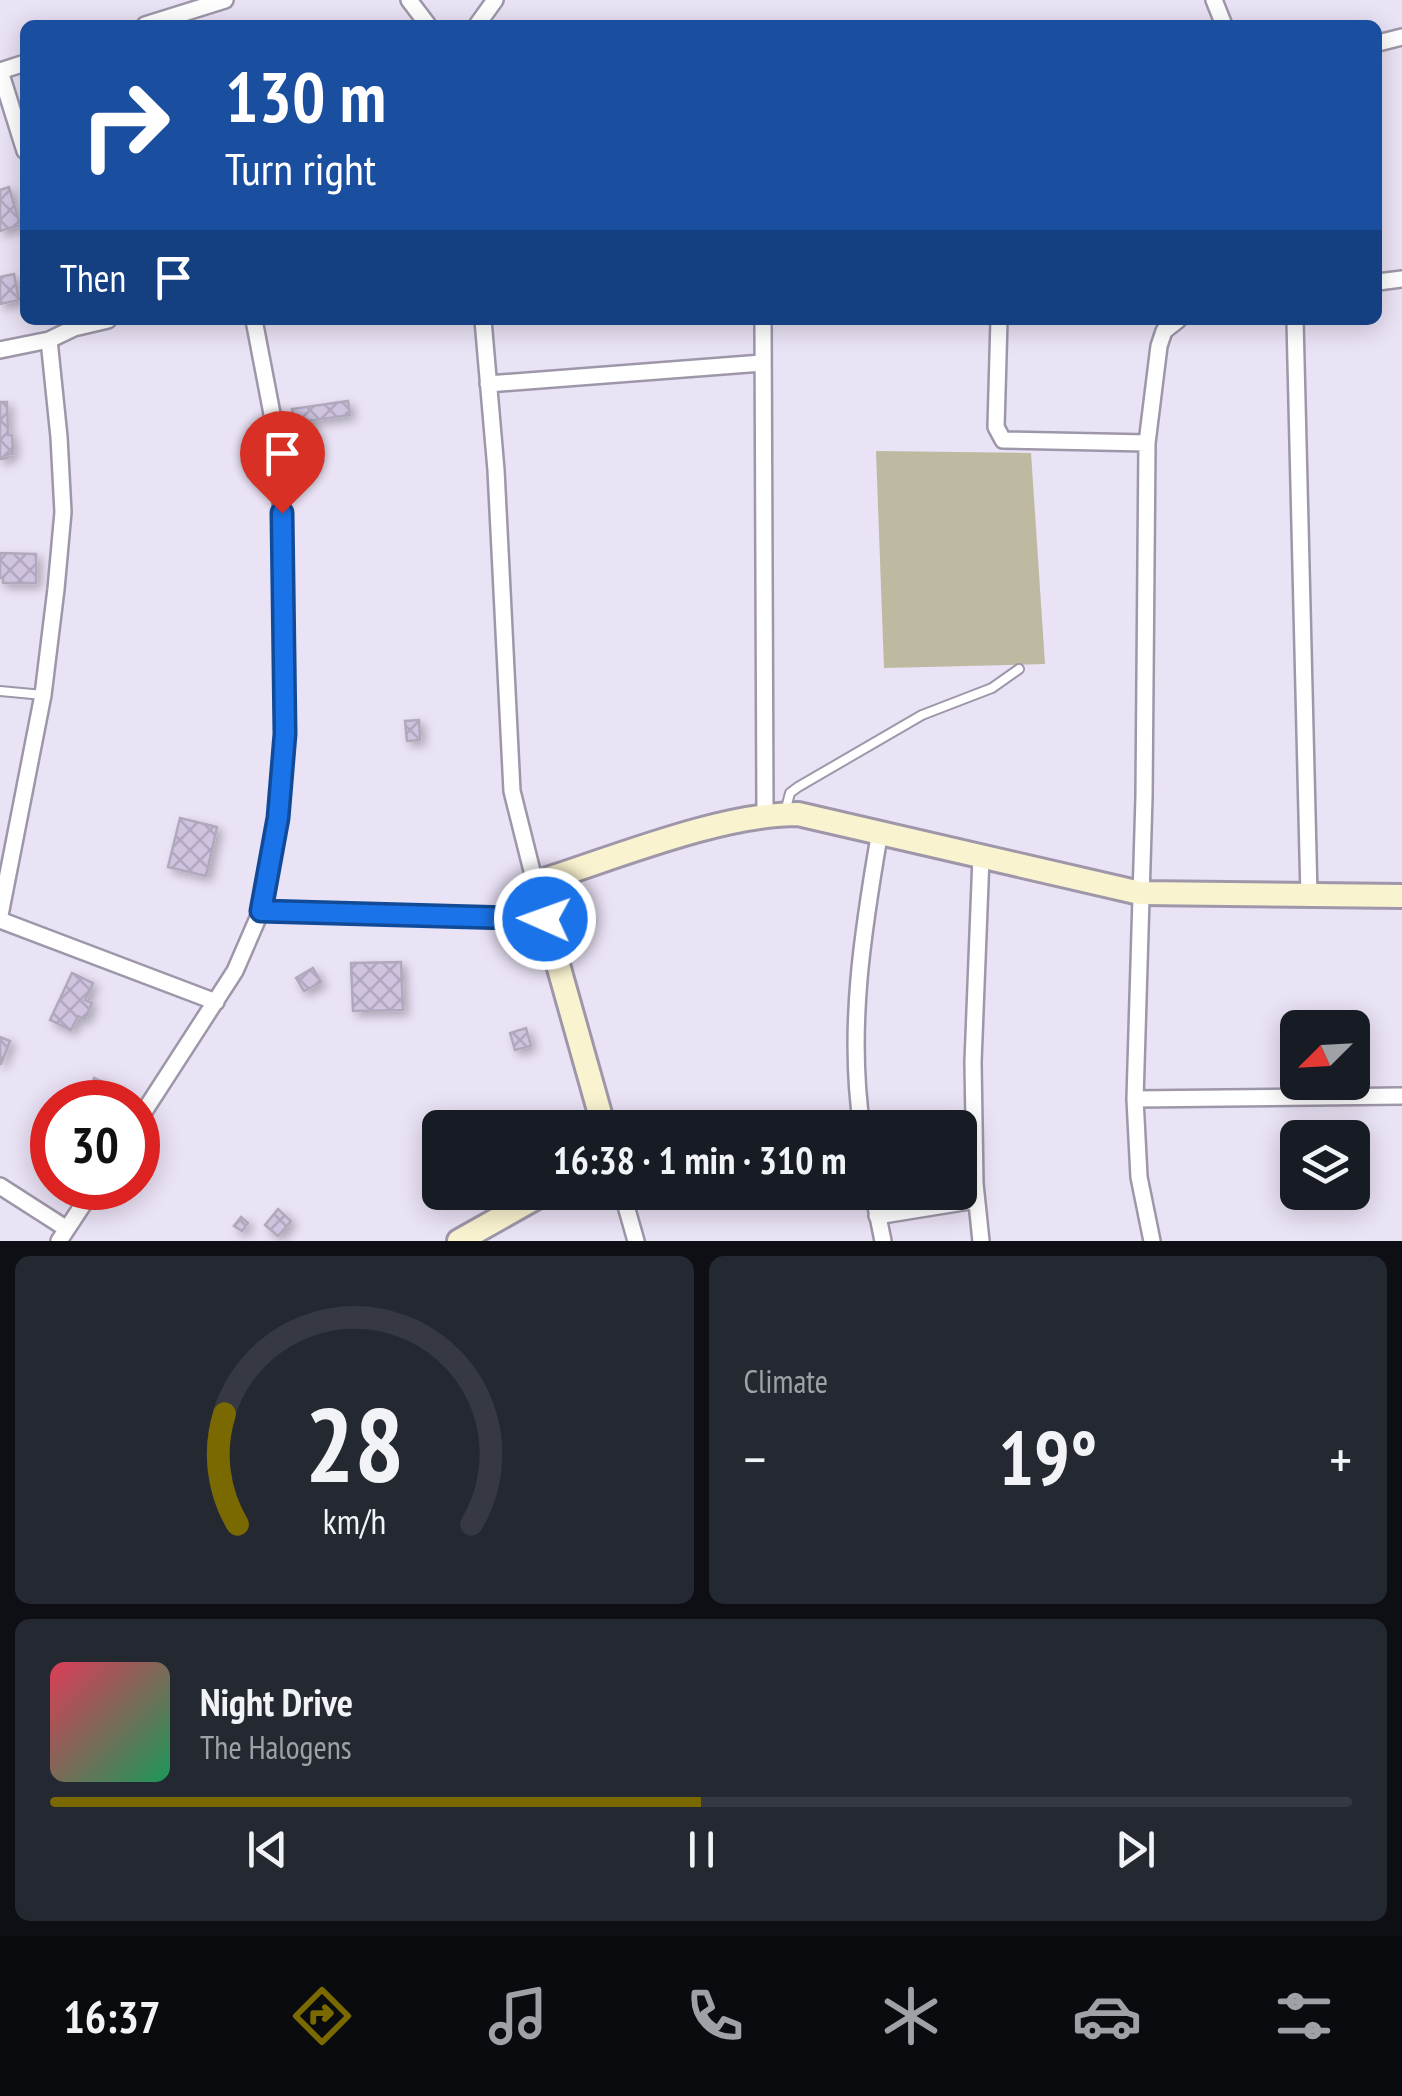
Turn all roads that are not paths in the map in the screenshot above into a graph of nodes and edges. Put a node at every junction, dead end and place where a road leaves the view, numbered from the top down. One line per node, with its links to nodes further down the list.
1 (225, 0): 3 (street)
2 (409, 0): 4 (street)
3 (161, 20)
4 (424, 20)
5 (0, 71): 6 (street)
6 (20, 135)
7 (71, 325): 14 (street)
8 (255, 325): 29 (street)
9 (483, 325): 17 (street)
10 (763, 325): 16 (street)
11 (999, 325): 18 (street)
12 (1172, 325): 18 (street)
13 (1296, 325): 27 (street)
14 (48, 340): 15 (street); 21 (street)
15 (0, 350)
16 (762, 364): 17 (street); 22 (street)
17 (488, 384): 25 (street)
18 (1147, 443): 26 (street)
19 (1018, 670): 22 (lane)
20 (0, 690): 21 (lane)
21 (43, 695): 30 (street)
22 (775, 814): 23 (street); 25 (street)
23 (880, 831): 24 (street); 37 (street)
24 (982, 857): 26 (street); 38 (street)
25 (534, 883): 31 (street)
26 (1140, 892): 27 (street); 35 (street)
27 (1309, 896): 28 (street)
28 (1402, 896)
29 (261, 911): 31 (street); 32 (street)
30 (0, 917): 32 (street)
31 (545, 919): 36 (street)
32 (216, 1002): 33 (street)
33 (160, 1088)
34 (1402, 1096): 35 (street)
35 (1134, 1100): 52 (street)
36 (599, 1110)
37 (861, 1110)
38 (974, 1110)
39 (0, 1186): 47 (street)
40 (977, 1208): 51 (street)
41 (79, 1210): 47 (street)
42 (514, 1210): 48 (street)
43 (627, 1210): 49 (street)
44 (876, 1210): 46 (street)
45 (914, 1210): 46 (street)
46 (877, 1216): 50 (street)
47 (63, 1235)
48 (459, 1241)
49 (636, 1241)
50 (883, 1241)
51 (981, 1241)
52 (1152, 1241)

